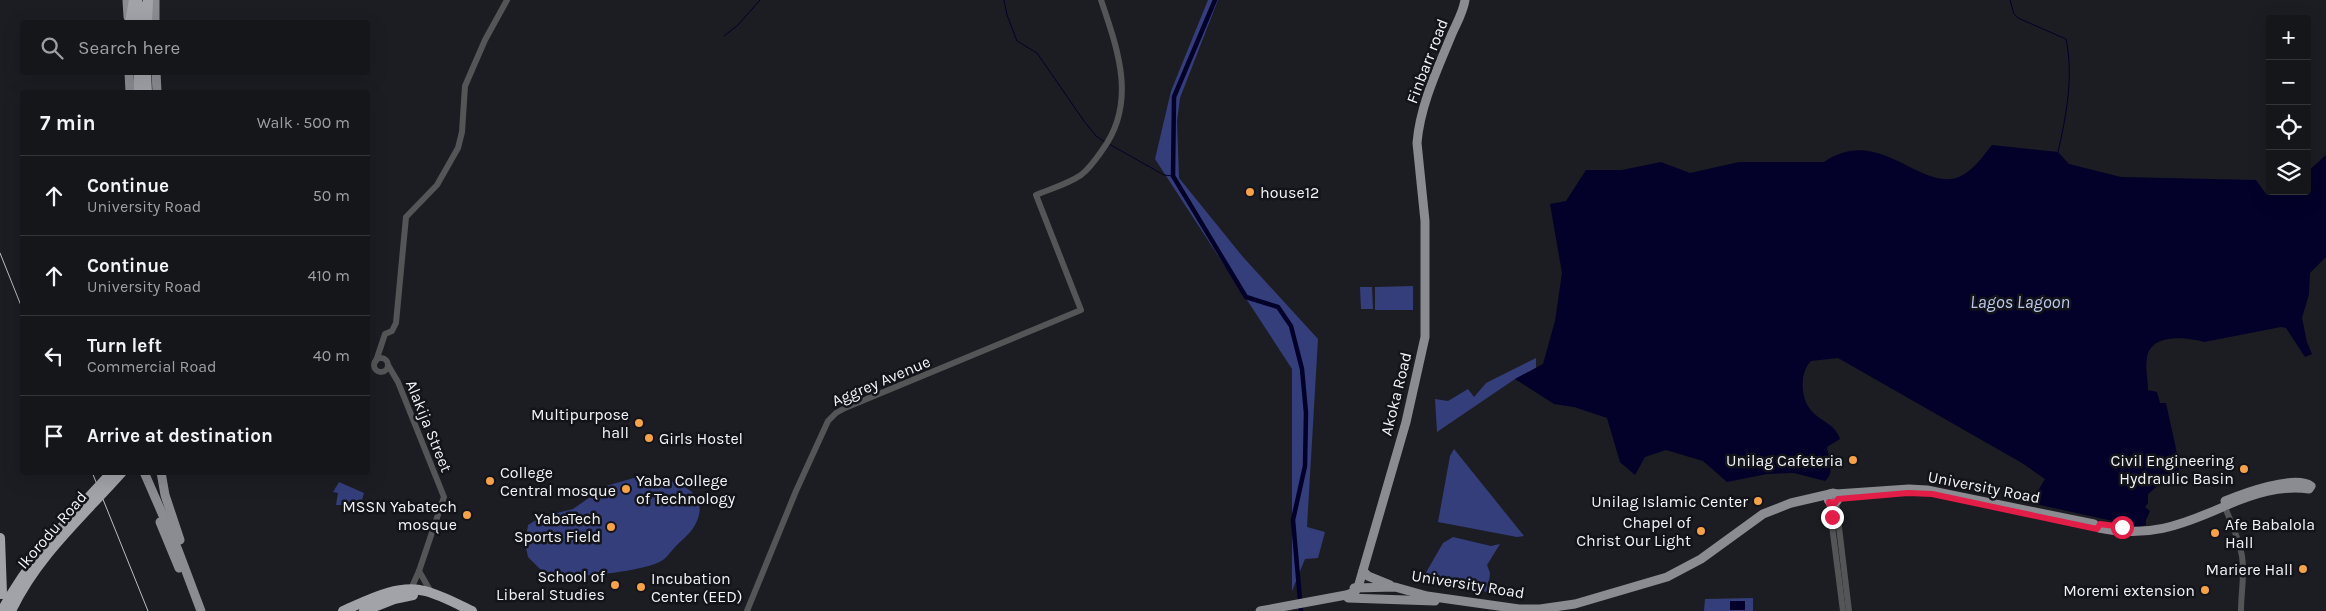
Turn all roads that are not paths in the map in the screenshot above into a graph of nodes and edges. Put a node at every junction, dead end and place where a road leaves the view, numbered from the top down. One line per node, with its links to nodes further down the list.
1 (128, 0): 10 (main road)
2 (134, 0): 11 (highway)
3 (138, 0): 12 (highway)
4 (148, 0): 13 (highway)
5 (155, 0): 14 (main road)
6 (507, 0): 25 (street)
7 (1101, 0): 59 (street, Aggrey Avenue)
8 (1460, 0): 23 (main road, Finbarr road)
9 (1465, 0): 23 (main road, Finbarr road)
10 (129, 20)
11 (129, 20)
12 (138, 20)
13 (147, 20)
14 (155, 20)
15 (129, 75): 19 (main road)
16 (139, 75): 20 (highway)
17 (146, 75): 21 (highway)
18 (156, 75): 22 (main road)
19 (130, 90)
20 (139, 90)
21 (147, 90)
22 (156, 90)
23 (1415, 132): 24 (main road, Akoka Road)
24 (1423, 337): 39 (main road, Akoka Road); 40 (main road)
25 (382, 342): 26 (street); 27 (street, Alakija Street)
26 (376, 360): 27 (street); 28 (street)
27 (387, 362): 28 (street); 29 (street, Alakija Street)
28 (381, 371): 29 (street)
29 (398, 382): 38 (street, Alakija Street)
30 (109, 475): 50 (highway, Ikorodu Road, bridge)
31 (119, 475): 51 (highway, Ikorodu Road, bridge)
32 (145, 475): 37 (main road)
33 (162, 475): 54 (main road)
34 (1833, 498): 35 (main road, University Road); 43 (main road, University Road); 62 (main road, University Road); 63 (street); 64 (street)
35 (2224, 505): 35 (main road, University Road); 65 (street)
36 (0, 538): 45 (highway)
37 (176, 552): 52 (main road); 53 (main road)
38 (419, 571): 42 (street); 44 (street)
39 (1363, 571): 40 (main road, Akoka Road); 41 (main road)
40 (1357, 583): 41 (main road, University Road); 46 (main road); 47 (main road); 49 (main road, University Road)
41 (1395, 587): 43 (main road, University Road)
42 (411, 589): 44 (highway); 55 (highway)
43 (1406, 590): 48 (main road)
44 (432, 593): 58 (highway)
45 (1, 594): 51 (main road)
46 (1375, 597): 47 (main road, University Road); 48 (main road, University Road)
47 (1325, 599): 49 (main road)
48 (1402, 600): 61 (main road, University Road)
49 (1301, 602): 60 (main road)
50 (2, 611)
51 (9, 611)
52 (196, 611)
53 (201, 611)
54 (208, 611)
55 (342, 611)
56 (364, 611): 57 (highway)
57 (464, 611)
58 (472, 611)
59 (747, 611)
60 (1260, 611)
61 (1505, 611)
62 (1558, 611)
63 (1843, 611)
64 (1849, 611)
65 (2241, 611)

